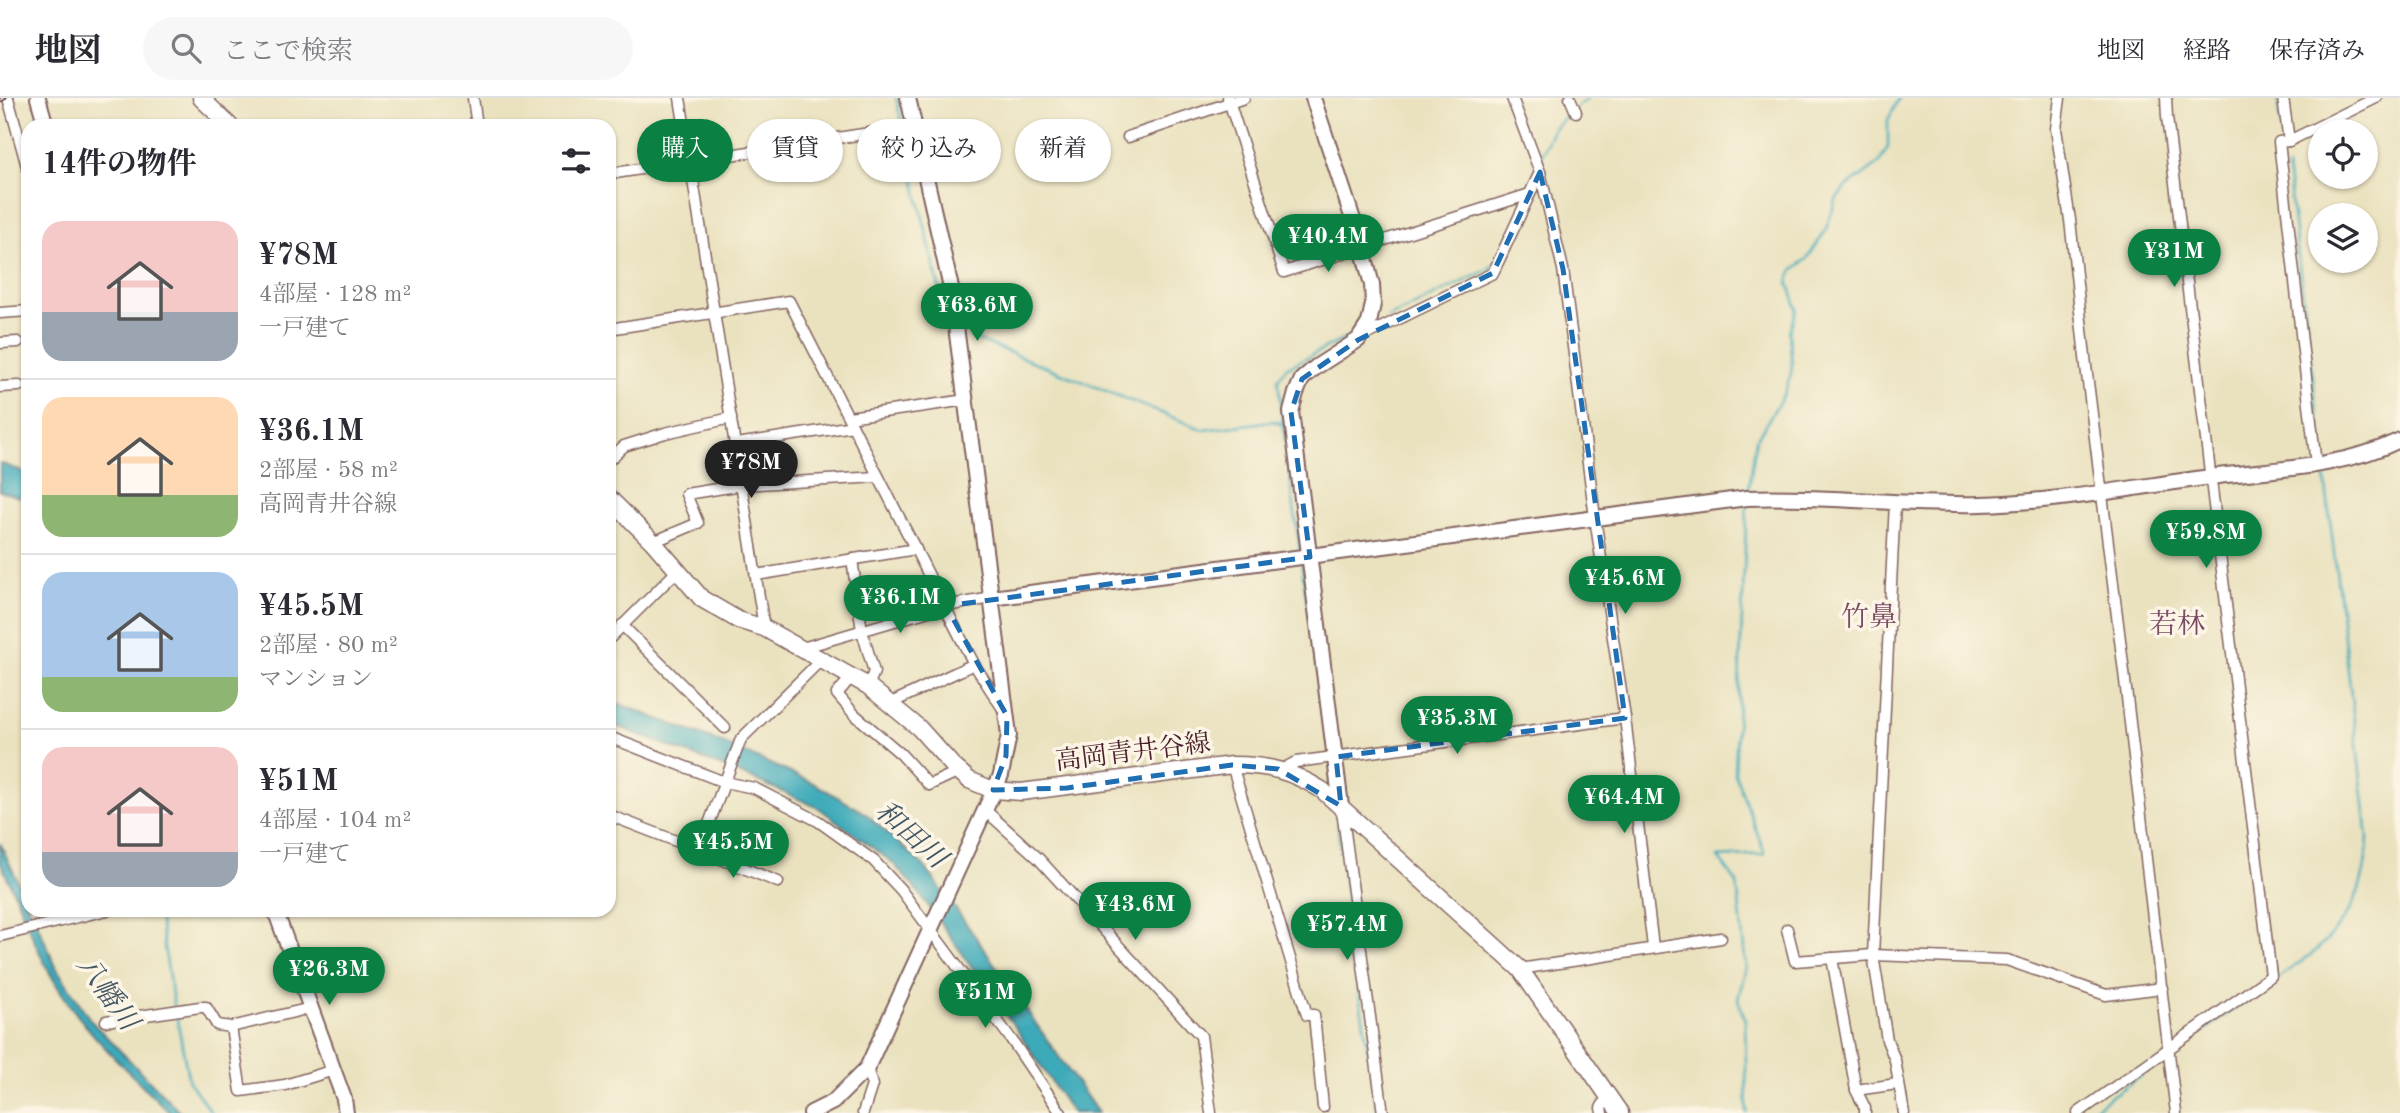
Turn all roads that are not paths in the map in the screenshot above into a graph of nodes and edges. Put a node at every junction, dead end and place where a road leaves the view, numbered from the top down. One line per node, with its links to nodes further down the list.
1 (8, 98): 25 (street)
2 (38, 98): 17 (street)
3 (201, 98): 18 (main road)
4 (473, 98): 19 (street)
5 (680, 98): 20 (street)
6 (908, 98): 21 (street)
7 (1244, 98): 15 (street)
8 (1313, 98): 33 (street)
9 (1512, 98): 28 (street)
10 (1570, 98): 16 (street)
11 (2060, 98): 53 (street)
12 (2166, 98): 51 (street)
13 (2283, 98): 24 (street)
14 (2376, 98): 24 (street)
15 (1229, 100): 23 (street); 33 (street)
16 (1576, 112)
17 (44, 119)
18 (223, 119)
19 (476, 119)
20 (683, 119)
21 (913, 119)
22 (857, 135): 26 (street)
23 (1128, 137)
24 (2289, 141): 49 (street)
25 (21, 145)
26 (733, 154)
27 (637, 169): 29 (street)
28 (1540, 172): 32 (street); 56 (street)
29 (616, 173)
30 (692, 182): 36 (street)
31 (927, 182): 43 (street)
32 (1530, 194): 33 (street); 38 (street)
33 (1362, 247): 38 (street)
34 (21, 312): 35 (street)
35 (0, 313)
36 (714, 313): 37 (street); 44 (street); 45 (street)
37 (616, 328)
38 (1358, 340): 59 (street)
39 (18, 342): 40 (street)
40 (0, 343)
41 (19, 386): 42 (street)
42 (0, 387)
43 (966, 400): 45 (street); 63 (street)
44 (731, 418): 47 (street); 48 (street)
45 (851, 421): 47 (street); 50 (street)
46 (2400, 440): 49 (street)
47 (736, 444): 52 (street)
48 (616, 453)
49 (2316, 465): 51 (street)
50 (878, 477): 52 (street); 58 (street)
51 (2211, 477): 53 (street); 104 (street)
52 (742, 485): 57 (street); 62 (street)
53 (2101, 491): 54 (street); 100 (street)
54 (1895, 502): 56 (street); 97 (street)
55 (616, 505): 57 (main road, 高岡青井谷線)
56 (1595, 518): 59 (street); 76 (street)
57 (653, 542): 61 (main road, 高岡青井谷線)
58 (916, 549): 60 (street); 64 (street)
59 (1310, 557): 63 (street); 79 (street)
60 (852, 559): 62 (street); 68 (street)
61 (677, 571): 65 (street); 66 (main road, 高岡青井谷線)
62 (756, 575): 66 (street)
63 (992, 598): 64 (street); 75 (street)
64 (946, 606): 68 (street); 71 (street)
65 (622, 625): 67 (street); 77 (street)
66 (764, 628): 69 (main road, 高岡青井谷線)
67 (616, 631)
68 (862, 631): 69 (street); 73 (street)
69 (802, 648): 70 (main road, 高岡青井谷線)
70 (822, 659): 72 (main road, 高岡青井谷線); 83 (street)
71 (974, 664): 74 (street); 75 (street)
72 (852, 676): 73 (main road, 高岡青井谷線); 82 (street)
73 (868, 686): 74 (main road, 高岡青井谷線)
74 (891, 703): 82 (main road, 高岡青井谷線)
75 (1007, 716): 84 (street)
76 (1625, 718): 79 (street); 96 (street)
77 (725, 728)
78 (616, 740): 83 (street)
79 (1336, 757): 81 (street); 85 (street)
80 (1232, 765): 81 (main road, 高岡青井谷線); 84 (main road, 高岡青井谷線); 110 (street)
81 (1282, 770): 85 (main road, 高岡青井谷線)
82 (959, 771): 84 (main road, 高岡青井谷線)
83 (724, 782): 88 (street); 93 (street)
84 (993, 790): 86 (street)
85 (1342, 806): 99 (main road, 高岡青井谷線); 117 (street)
86 (985, 810): 93 (street); 116 (street)
87 (616, 818): 88 (street)
88 (699, 850): 89 (street)
89 (778, 882)
90 (78, 917): 94 (street)
91 (278, 917): 101 (street)
92 (1787, 929): 98 (street)
93 (930, 930): 105 (street); 115 (street)
94 (0, 936)
95 (1721, 939): 96 (street)
96 (1653, 947): 99 (street)
97 (1873, 955): 98 (street); 100 (street); 107 (street)
98 (1832, 958): 108 (street)
99 (1520, 970): 109 (main road, 高岡青井谷線)
100 (2162, 988): 104 (street)
101 (311, 1008): 103 (street); 106 (street)
102 (106, 1021): 103 (street)
103 (231, 1027): 106 (street)
104 (2169, 1049): 122 (street); 123 (street)
105 (867, 1068): 111 (street); 114 (street)
106 (334, 1070): 112 (street)
107 (1897, 1084): 108 (street); 121 (street)
108 (1856, 1090): 120 (street)
109 (1608, 1096): 118 (street); 119 (main road, 高岡青井谷線)
110 (1323, 1107)
111 (834, 1108): 113 (street)
112 (346, 1113)
113 (811, 1113)
114 (863, 1113)
115 (1061, 1113)
116 (1211, 1113)
117 (1383, 1113)
118 (1602, 1113)
119 (1620, 1113)
120 (1865, 1113)
121 (1904, 1113)
122 (2078, 1113)
123 (2176, 1113)

